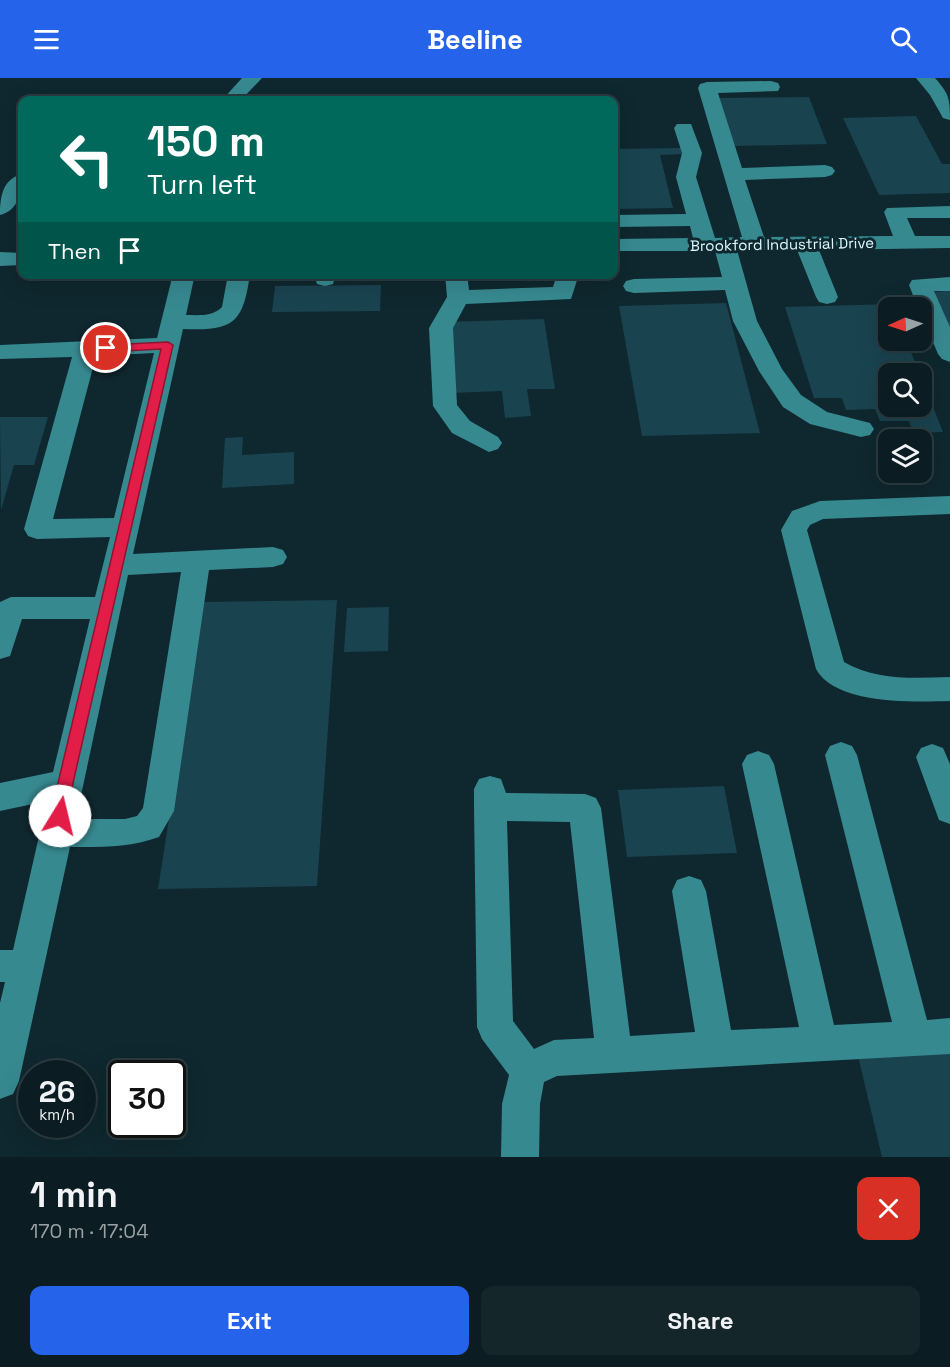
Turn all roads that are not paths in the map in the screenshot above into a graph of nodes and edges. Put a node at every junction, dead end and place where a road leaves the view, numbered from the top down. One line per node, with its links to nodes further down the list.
1 (253, 78): 4 (street)
2 (925, 78): 5 (street)
3 (771, 87): 8 (street)
4 (235, 96)
5 (950, 114)
6 (684, 128): 14 (street)
7 (825, 171): 8 (street)
8 (733, 174): 19 (street)
9 (18, 185): 10 (street)
10 (0, 209)
11 (950, 212): 17 (street)
12 (18, 219): 13 (street)
13 (0, 220)
14 (699, 220): 15 (street); 18 (street)
15 (618, 221)
16 (950, 242): 17 (street, Brookford Industrial Drive)
17 (907, 243): 20 (street, Brookford Industrial Drive)
18 (715, 244): 19 (street, Brookford Industrial Drive); 21 (street, Brookford Industrial Drive); 27 (street)
19 (755, 244): 20 (street, Brookford Industrial Drive)
20 (806, 244): 31 (street)
21 (618, 245)
22 (18, 258): 23 (street)
23 (0, 259)
24 (183, 279): 32 (street)
25 (238, 279): 32 (street)
26 (567, 279): 29 (street)
27 (734, 283): 30 (street); 36 (street)
28 (950, 284): 35 (street)
29 (457, 286): 37 (street)
30 (634, 286)
31 (827, 297)
32 (170, 334): 33 (street); 39 (street)
33 (86, 349): 34 (street); 39 (street)
34 (0, 352)
35 (950, 354)
36 (861, 429)
37 (489, 442)
38 (950, 505): 46 (street)
39 (126, 527): 42 (street)
40 (273, 557): 41 (street)
41 (197, 561): 42 (street); 53 (street)
42 (118, 565): 43 (street)
43 (108, 608): 44 (street); 50 (street)
44 (4, 619): 45 (street)
45 (0, 648)
46 (950, 688)
47 (842, 754): 57 (street)
48 (932, 757): 52 (street)
49 (758, 764): 58 (street)
50 (66, 783): 51 (street); 53 (street)
51 (0, 797)
52 (950, 810)
53 (57, 833): 55 (street)
54 (689, 891): 59 (street)
55 (13, 966): 62 (street)
56 (950, 1036): 57 (street)
57 (914, 1037): 58 (street)
58 (820, 1042): 59 (street)
59 (716, 1048): 60 (street)
60 (615, 1055): 61 (street); 61 (street)
61 (528, 1071): 63 (street)
62 (0, 1081)
63 (520, 1157)

